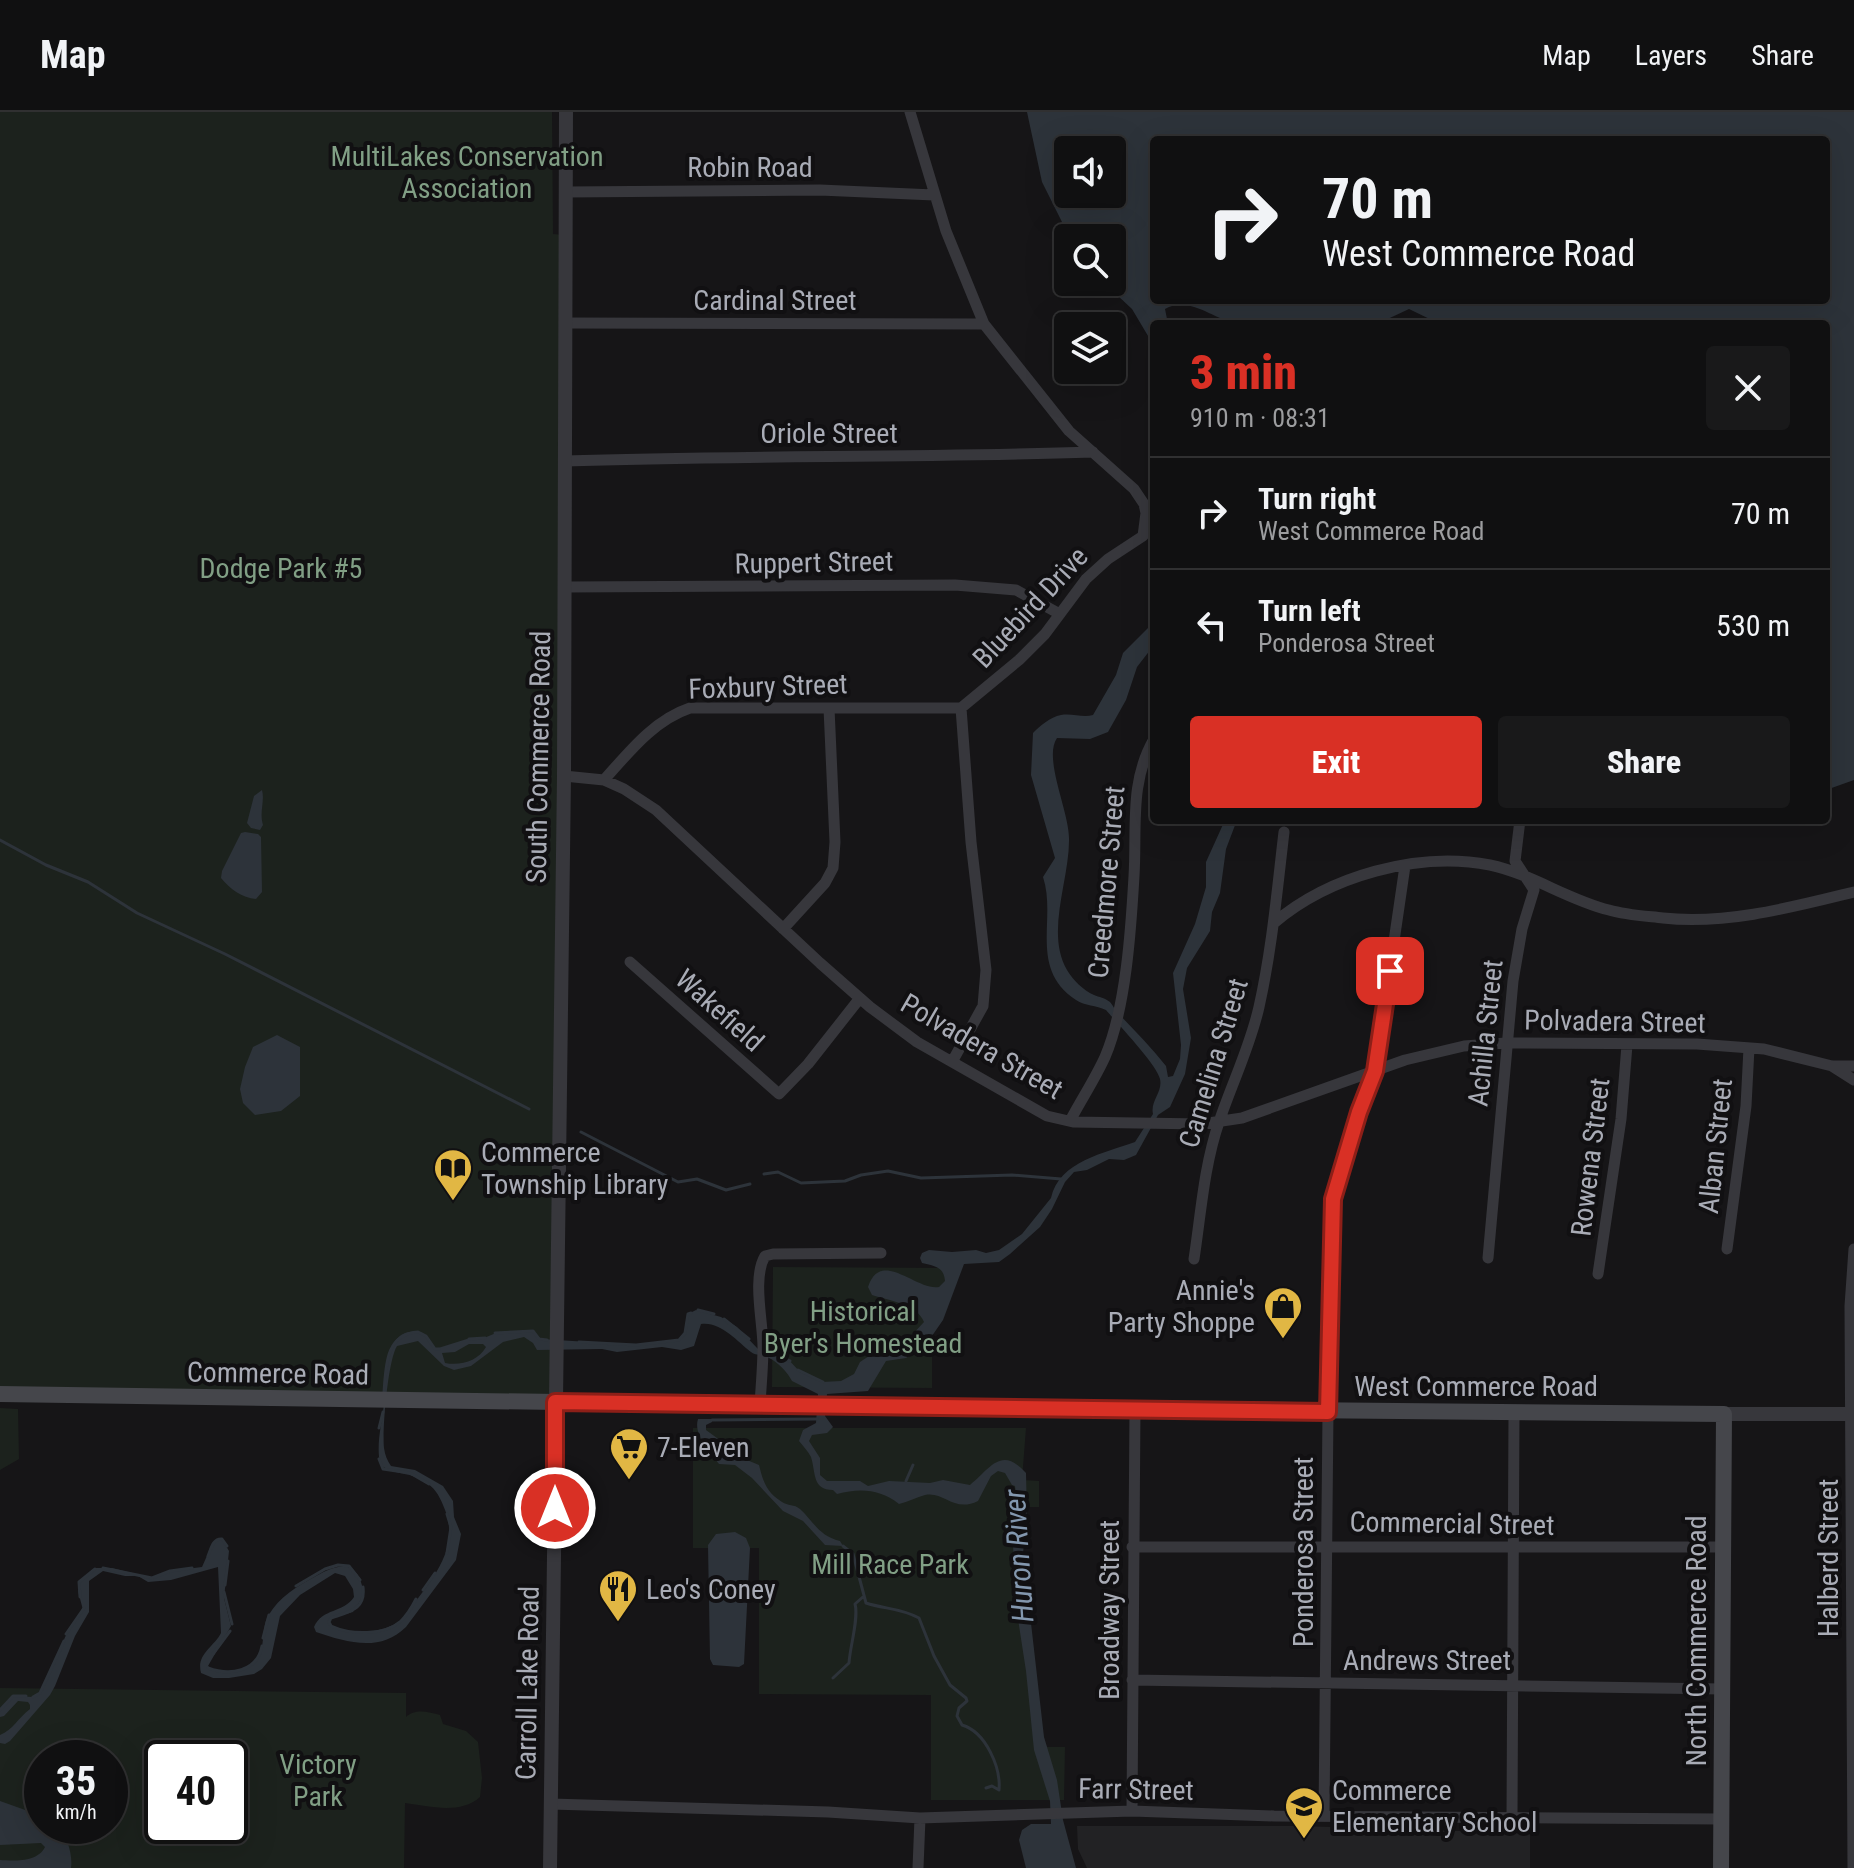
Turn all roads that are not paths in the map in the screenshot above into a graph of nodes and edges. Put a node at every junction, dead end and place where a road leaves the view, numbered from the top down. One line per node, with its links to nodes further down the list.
1 (566, 112): 3 (street, South Commerce Road)
2 (910, 112): 4 (street, Bluebird Drive)
3 (566, 192): 4 (street, Robin Road); 5 (street, South Commerce Road)
4 (934, 195): 6 (street, Bluebird Drive)
5 (565, 323): 6 (street, Cardinal Street); 8 (street, South Commerce Road)
6 (984, 324): 7 (street, Bluebird Drive)
7 (1093, 452): 8 (street, Oriole Street); 9 (street, Bluebird Drive)
8 (565, 461): 11 (street, South Commerce Road)
9 (1149, 506): 10 (street, Bluebird Drive)
10 (1148, 536): 12 (street, Bluebird Drive)
11 (565, 587): 12 (street, Ruppert Street); 16 (street, South Commerce Road)
12 (1058, 613): 14 (street, Bluebird Drive)
13 (829, 708): 14 (street, Foxbury Street); 17 (street, Foxbury Street); 24 (street)
14 (961, 708): 30 (street)
15 (1150, 748): 35 (street, Creedmore Street)
16 (564, 776): 17 (street, Polvadera Street); 44 (street, South Commerce Road)
17 (604, 780): 24 (street, Polvadera Street)
18 (1520, 824): 21 (street, Achilla Street)
19 (1284, 832): 23 (street, Camelina Street)
20 (1405, 866): 21 (street); 23 (street); 33 (street, Ponderosa Street)
21 (1524, 875): 22 (street); 27 (street, Achilla Street)
22 (1854, 892)
23 (1274, 923): 36 (street, Camelina Street)
24 (783, 929): 26 (street, Polvadera Street)
25 (630, 962): 26 (street, Wakefield)
26 (860, 998): 30 (street, Polvadera Street)
27 (1506, 1043): 28 (street, Polvadera Street); 33 (street, Polvadera Street); 40 (street, Achilla Street)
28 (1627, 1045): 29 (street, Polvadera Street); 42 (street, Rowena Street)
29 (1749, 1048): 31 (street, Polvadera Street); 37 (street, Alban Street)
30 (952, 1062): 35 (street, Polvadera Street)
31 (1832, 1066): 32 (street, Polvadera Street); 34 (street, Polvadera Street)
32 (1854, 1066)
33 (1375, 1071): 36 (street, Polvadera Street); 47 (street, Ponderosa Street)
34 (1854, 1080)
35 (1070, 1121): 36 (street, Polvadera Street)
36 (1219, 1121): 41 (street, Camelina Street)
37 (1727, 1249)
38 (1854, 1249): 50 (street, Halberd Street)
39 (881, 1253): 45 (street)
40 (1488, 1258)
41 (1194, 1259)
42 (1598, 1274)
43 (0, 1394): 44 (main road, Commerce Road)
44 (555, 1402): 45 (main road, West Commerce Road); 59 (street, Carroll Lake Road)
45 (760, 1405): 46 (main road, West Commerce Road)
46 (1135, 1408): 47 (main road, West Commerce Road); 52 (street, Broadway Street)
47 (1328, 1412): 48 (main road, West Commerce Road); 51 (street, Ponderosa Street)
48 (1514, 1412): 49 (main road, West Commerce Road); 54 (street)
49 (1724, 1414): 50 (street); 53 (main road, North Commerce Road)
50 (1852, 1414): 68 (street, Halberd Street)
51 (1327, 1546): 52 (street, Commercial Street); 54 (street, Commercial Street); 56 (street, Ponderosa Street)
52 (1132, 1547): 55 (street, Broadway Street)
53 (1723, 1547): 54 (street, Commercial Street); 58 (main road, North Commerce Road)
54 (1514, 1548): 57 (street)
55 (1132, 1680): 56 (street, Andrews Street); 60 (street, Broadway Street)
56 (1325, 1683): 57 (street, Andrews Street); 61 (street, Ponderosa Street)
57 (1514, 1684): 58 (street, Andrews Street); 63 (street)
58 (1722, 1689): 64 (main road, North Commerce Road)
59 (551, 1804): 62 (street, Farr Street); 65 (street, Carroll Lake Road)
60 (1132, 1811): 61 (street, Farr Street); 62 (street, Farr Street)
61 (1324, 1816): 63 (street, Farr Street)
62 (920, 1818): 66 (street)
63 (1512, 1818): 64 (street, Farr Street)
64 (1721, 1819): 67 (main road, North Commerce Road)
65 (550, 1868)
66 (918, 1868)
67 (1721, 1868)
68 (1853, 1868)

